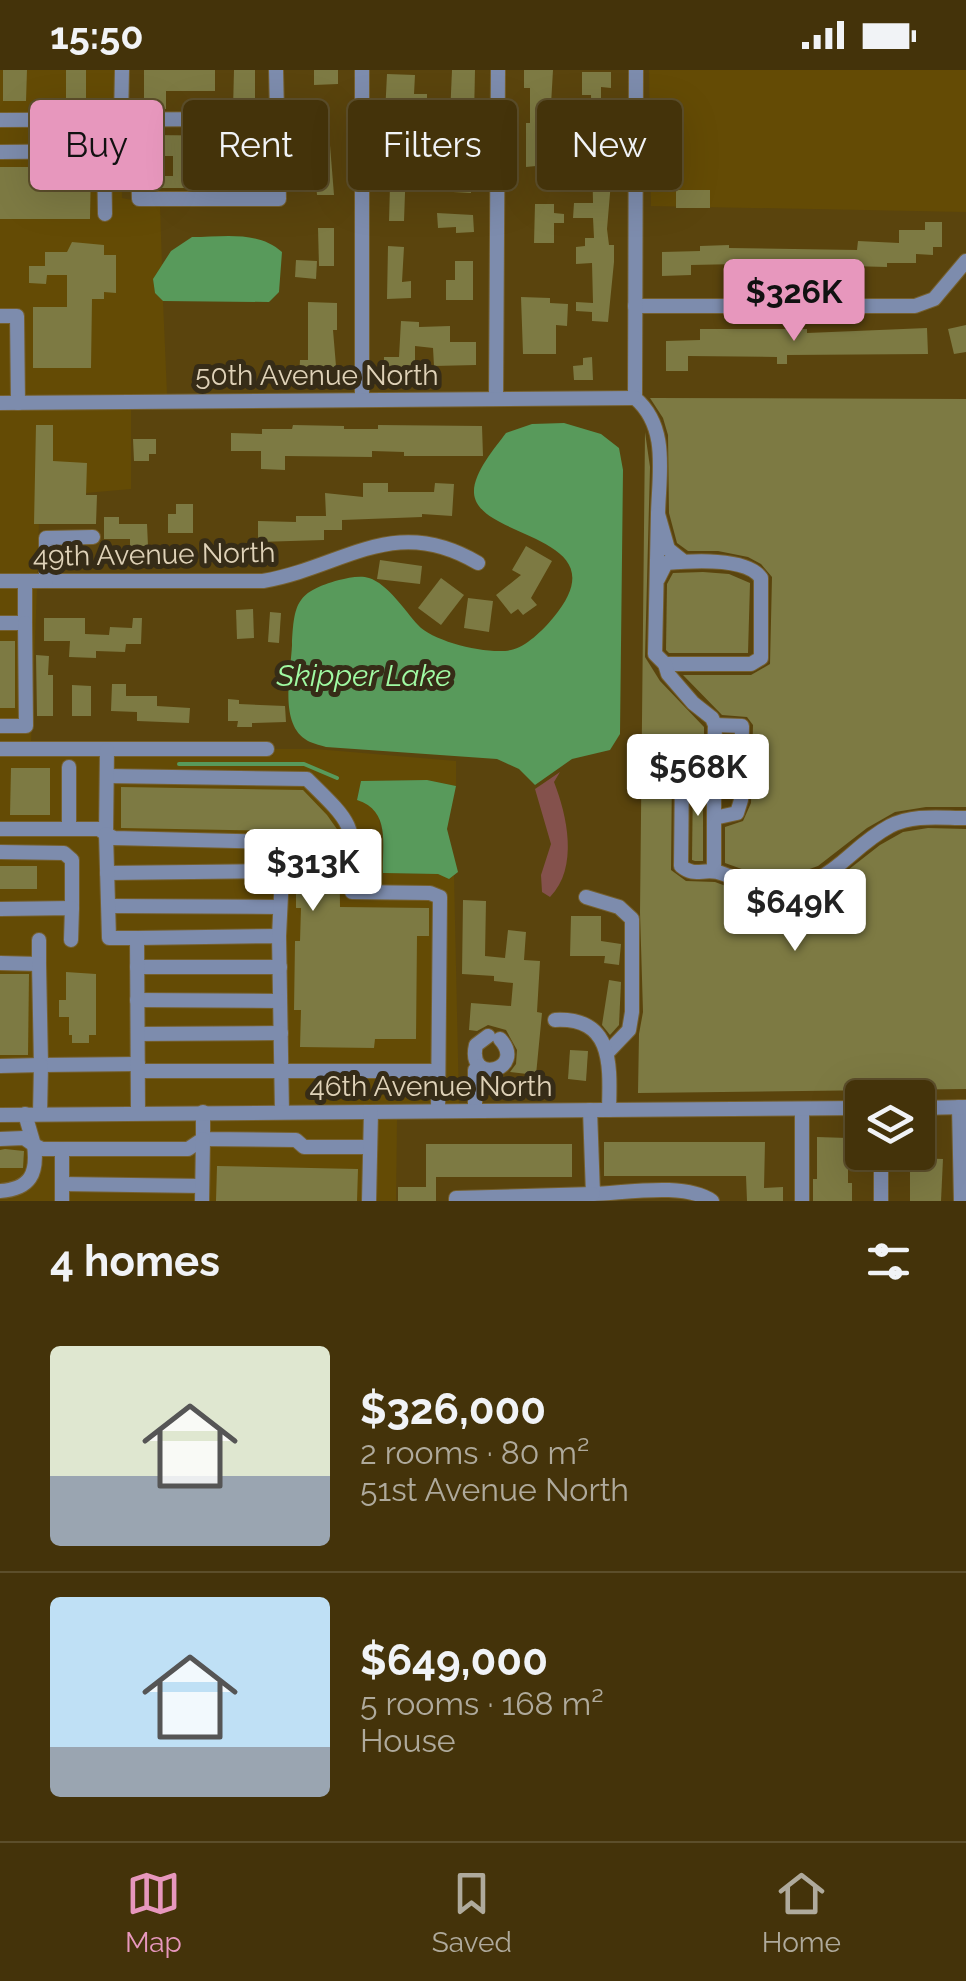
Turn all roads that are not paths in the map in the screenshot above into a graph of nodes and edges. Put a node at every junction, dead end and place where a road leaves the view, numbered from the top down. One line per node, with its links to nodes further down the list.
1 (122, 70): 6 (street)
2 (276, 70): 7 (street)
3 (362, 70): 20 (street)
4 (498, 70): 21 (street)
5 (636, 70): 15 (street)
6 (121, 100)
7 (275, 100)
8 (0, 120): 9 (street)
9 (30, 120)
10 (0, 152): 13 (street)
11 (138, 190): 12 (street)
12 (278, 190)
13 (105, 214)
14 (966, 261): 15 (street)
15 (635, 306): 19 (street)
16 (0, 316): 18 (street)
17 (0, 377): 18 (street)
18 (18, 378): 23 (street)
19 (635, 398): 21 (street, 50th Avenue North); 24 (street)
20 (362, 399): 21 (street, 50th Avenue North); 23 (street, 50th Avenue North)
21 (496, 399)
22 (0, 403): 23 (street, 50th Avenue North)
23 (18, 403)
24 (658, 514): 26 (street); 28 (street)
25 (93, 537): 31 (street)
26 (667, 556): 28 (street); 34 (street)
27 (478, 564): 31 (street, 49th Avenue North)
28 (658, 579): 34 (street)
29 (0, 581): 30 (street, 49th Avenue North)
30 (25, 581): 31 (street, 49th Avenue North); 33 (street)
31 (46, 581)
32 (0, 623): 33 (street)
33 (25, 623): 37 (street)
34 (665, 664): 35 (street)
35 (715, 725): 42 (street); 43 (street)
36 (0, 726): 37 (street)
37 (26, 726): 39 (street)
38 (0, 749): 39 (street)
39 (25, 750): 40 (street)
40 (107, 750): 41 (street); 45 (street)
41 (268, 750)
42 (714, 763): 43 (street); 46 (street); 53 (street)
43 (742, 764): 46 (street)
44 (69, 767): 49 (street)
45 (107, 776): 50 (street); 79 (street)
46 (714, 818): 53 (street)
47 (966, 818): 53 (street)
48 (0, 828): 49 (street)
49 (69, 829): 50 (street)
50 (106, 834): 52 (street); 54 (street)
51 (0, 852): 58 (street)
52 (282, 871): 54 (street); 57 (street)
53 (714, 871)
54 (108, 873): 56 (street)
55 (586, 896): 73 (street)
56 (108, 906): 57 (street); 61 (street)
57 (280, 907): 60 (street)
58 (72, 908): 59 (street); 63 (street)
59 (0, 909)
60 (280, 936): 61 (street); 67 (street)
61 (137, 938): 66 (street)
62 (40, 940): 65 (street)
63 (71, 940)
64 (0, 963): 65 (street)
65 (40, 964): 75 (street)
66 (137, 967): 67 (street); 68 (street)
67 (280, 967): 69 (street)
68 (137, 1000): 69 (street); 72 (street)
69 (280, 1001): 71 (street)
70 (555, 1020): 73 (street)
71 (281, 1033): 72 (street); 78 (street)
72 (138, 1034): 77 (street)
73 (608, 1052): 85 (street)
74 (0, 1066): 75 (street)
75 (41, 1066): 77 (street); 92 (street)
76 (479, 1066): 76 (street); 86 (street)
77 (138, 1068): 78 (street); 91 (street)
78 (281, 1071): 79 (street); 88 (street)
79 (438, 1071): 90 (street)
80 (963, 1107): 82 (street); 110 (street)
81 (845, 1108): 83 (street, 46th Avenue North)
82 (935, 1108)
83 (802, 1109): 85 (street, 46th Avenue North); 108 (street)
84 (590, 1110): 85 (street, 46th Avenue North); 86 (street, 46th Avenue North); 103 (street)
85 (609, 1110)
86 (475, 1111): 90 (street, 46th Avenue North)
87 (203, 1112): 88 (street, 46th Avenue North); 91 (street, 46th Avenue North); 95 (street)
88 (282, 1112): 89 (street, 46th Avenue North)
89 (371, 1112): 90 (street, 46th Avenue North); 97 (street)
90 (438, 1112)
91 (138, 1113): 92 (street, 46th Avenue North)
92 (33, 1114): 93 (street, 46th Avenue North); 96 (street)
93 (0, 1115)
94 (0, 1139): 96 (street)
95 (203, 1139): 97 (street); 98 (street); 102 (street)
96 (34, 1144): 98 (street); 101 (street)
97 (370, 1147): 105 (street)
98 (62, 1150): 100 (street)
99 (881, 1170): 109 (street)
100 (62, 1184): 102 (street); 104 (street)
101 (0, 1191)
102 (202, 1193)
103 (592, 1194): 106 (street); 107 (street)
104 (62, 1201)
105 (369, 1201)
106 (456, 1201)
107 (712, 1201)
108 (802, 1201)
109 (880, 1201)
110 (961, 1201)

